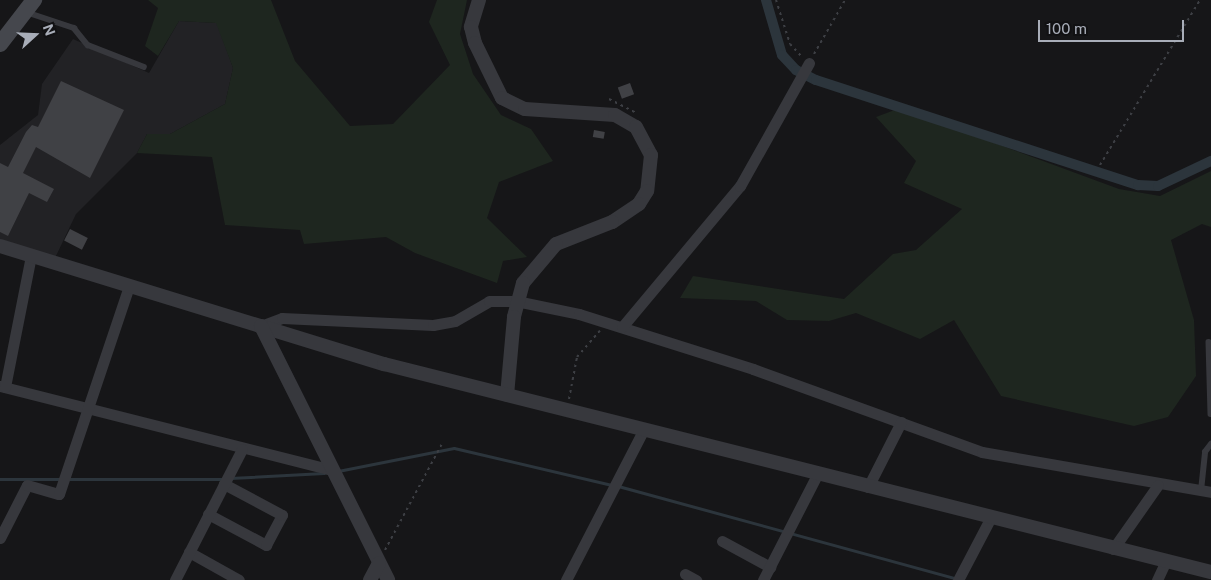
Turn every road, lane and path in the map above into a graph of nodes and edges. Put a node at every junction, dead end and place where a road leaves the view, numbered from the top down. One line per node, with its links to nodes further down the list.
1 (479, 0): 13 (street)
2 (776, 0): 7 (path)
3 (845, 0): 7 (path)
4 (1200, 0): 9 (path)
5 (29, 6): 6 (main road); 8 (lane)
6 (0, 44)
7 (809, 63): 16 (street)
8 (144, 67)
9 (1100, 165)
10 (0, 246): 11 (street)
11 (31, 256): 12 (street); 18 (street)
12 (128, 286): 15 (street); 20 (street)
13 (516, 301): 14 (street); 15 (street); 19 (street)
14 (609, 323): 16 (street); 21 (path)
15 (261, 326): 19 (street); 28 (street)
16 (622, 327): 23 (street)
17 (1209, 342): 22 (lane)
18 (3, 386): 20 (street)
19 (507, 395): 21 (street)
20 (86, 408): 27 (street); 36 (street)
21 (568, 410): 24 (street)
22 (1211, 414)
23 (901, 422): 31 (street); 32 (street)
24 (643, 431): 29 (street); 49 (street)
25 (443, 442): 41 (path)
26 (1211, 444): 33 (lane)
27 (242, 449): 28 (street); 30 (street)
28 (331, 470): 41 (street)
29 (817, 474): 32 (street); 42 (street)
30 (224, 484): 34 (street); 34 (street)
31 (1158, 485): 33 (street); 38 (street)
32 (868, 487): 35 (street)
33 (1206, 493)
34 (208, 514): 39 (street)
35 (990, 518): 38 (street); 52 (street)
36 (0, 538)
37 (722, 541): 42 (street)
38 (1113, 549): 40 (street)
39 (189, 552): 45 (street); 46 (street)
40 (1166, 561): 43 (street); 53 (street)
41 (379, 563): 47 (street); 48 (street)
42 (770, 567): 51 (street)
43 (1211, 572)
44 (685, 574): 50 (street)
45 (175, 580)
46 (239, 580)
47 (370, 580)
48 (388, 580)
49 (566, 580)
50 (696, 580)
51 (763, 580)
52 (958, 580)
53 (1157, 580)

